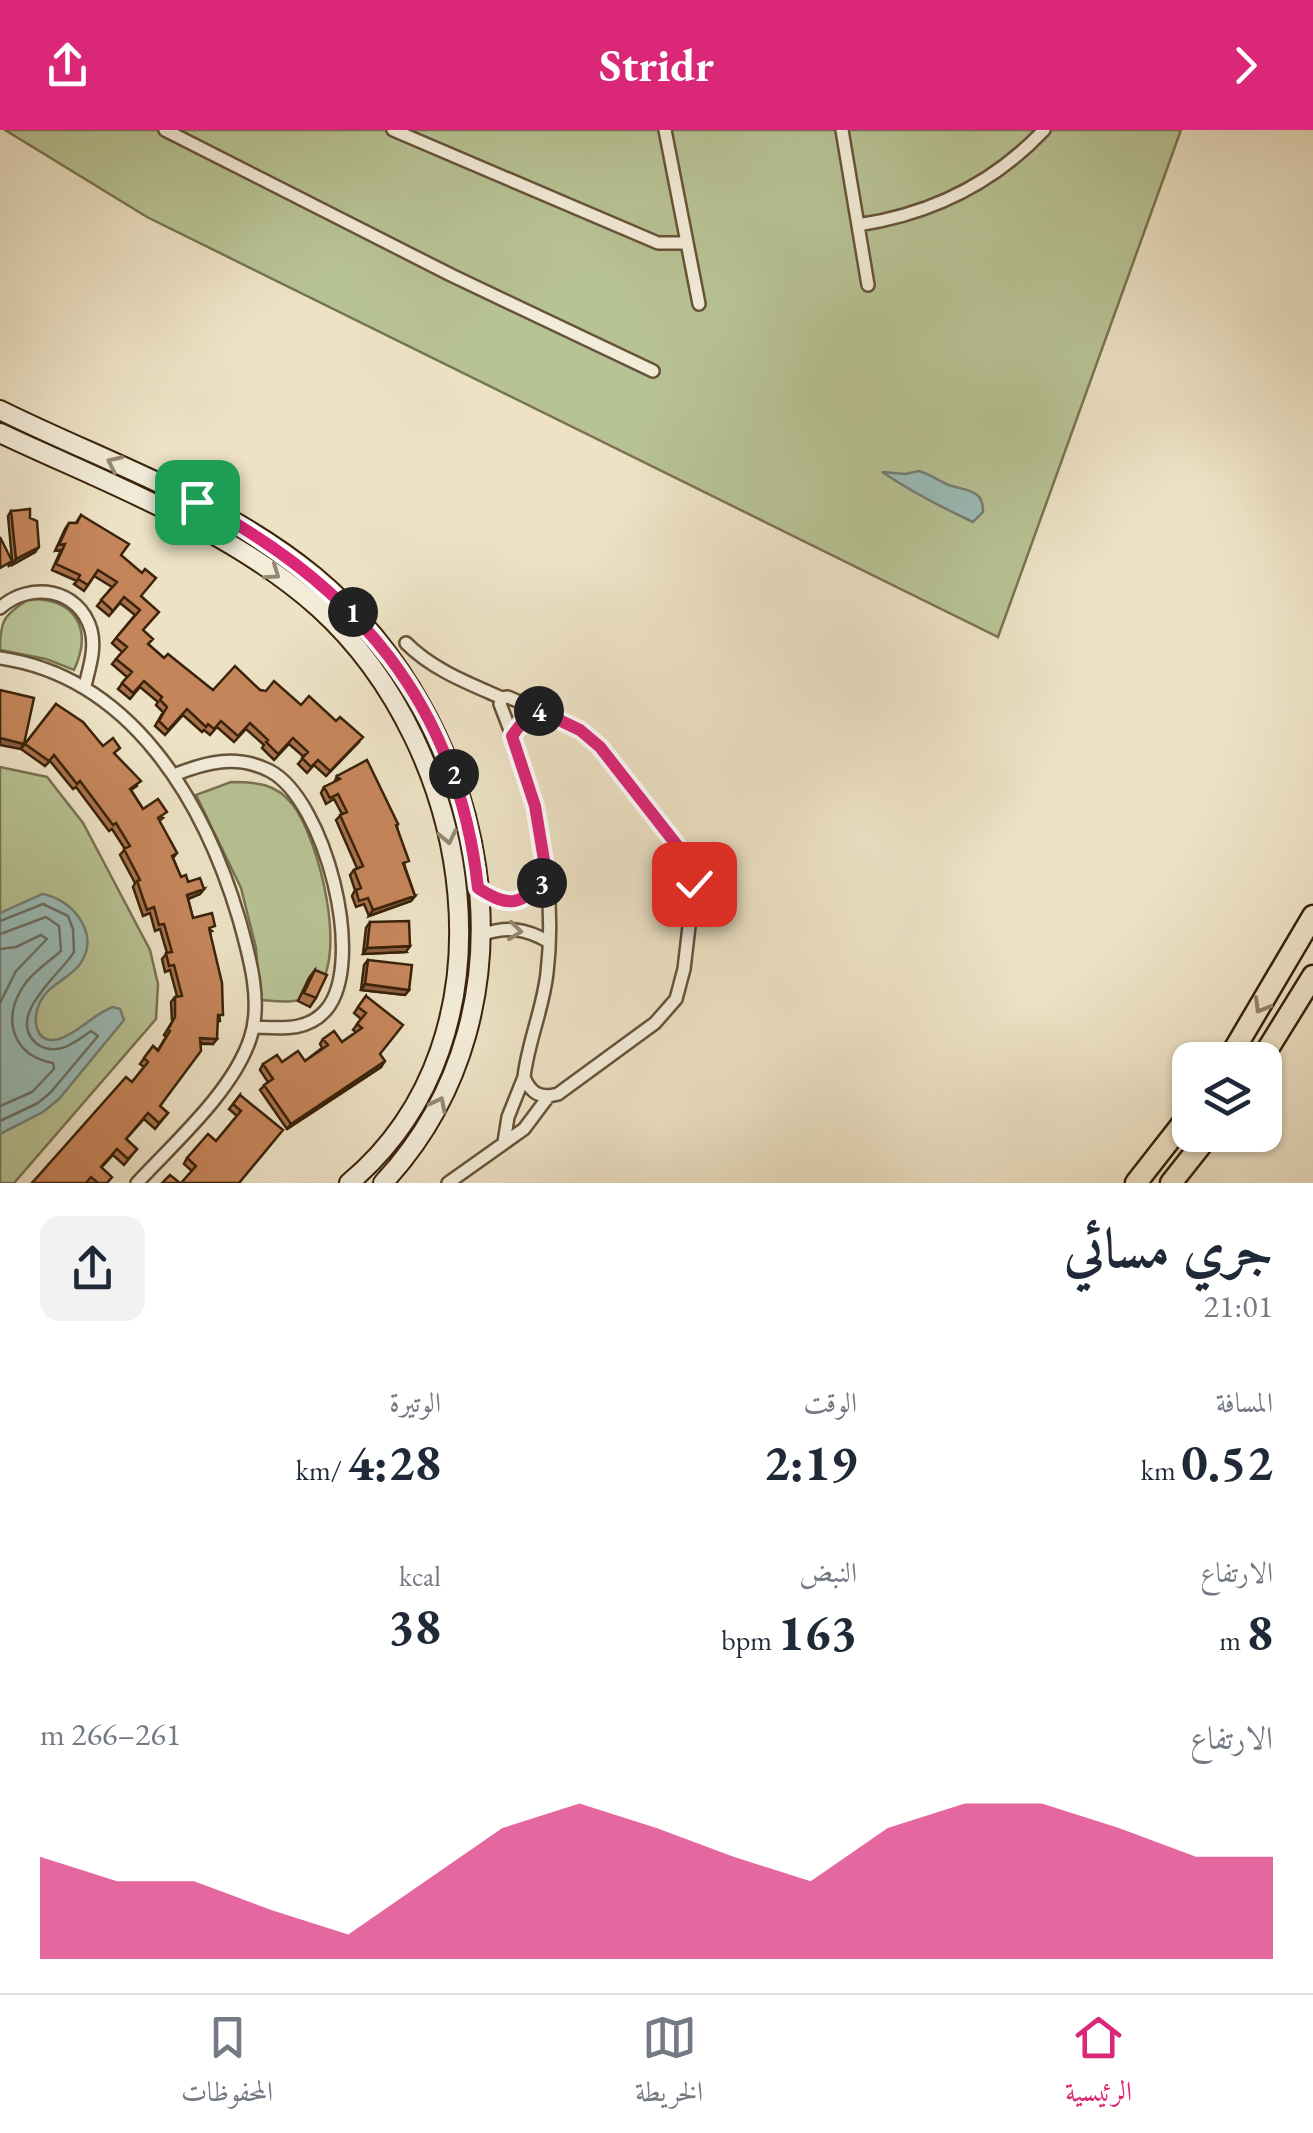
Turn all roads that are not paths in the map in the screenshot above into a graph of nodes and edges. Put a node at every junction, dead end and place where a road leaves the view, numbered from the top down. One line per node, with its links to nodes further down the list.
1 (164, 130): 10 (street)
2 (392, 130): 7 (street)
3 (665, 130): 7 (street)
4 (842, 130): 6 (street)
5 (1044, 130): 6 (street)
6 (858, 225): 8 (street)
7 (687, 242): 9 (street)
8 (868, 285)
9 (700, 304)
10 (653, 370)
11 (0, 410): 22 (street, one-way to 11)
12 (0, 433): 36 (street, one-way to 36)
13 (0, 608): 16 (street)
14 (406, 643): 17 (street)
15 (0, 658): 16 (street)
16 (86, 686): 20 (street)
17 (502, 698): 18 (street); 19 (street)
18 (538, 710): 19 (street); 31 (street)
19 (512, 736): 21 (street)
20 (174, 776): 27 (street); 27 (street)
21 (547, 878): 22 (street); 25 (street)
22 (478, 888): 24 (street)
23 (1313, 916): 28 (highway, one-way to 28)
24 (480, 935): 25 (street, one-way to 25); 37 (street, one-way to 24)
25 (549, 942): 30 (street)
26 (1313, 976): 29 (highway)
27 (254, 1027): 35 (street)
28 (1239, 1042)
29 (1272, 1042)
30 (524, 1077): 31 (street); 33 (street)
31 (548, 1097): 33 (street)
32 (1172, 1137): 39 (highway)
33 (504, 1142): 38 (street)
34 (1196, 1152): 40 (highway)
35 (138, 1183)
36 (349, 1183)
37 (383, 1183)
38 (448, 1183)
39 (1136, 1183)
40 (1172, 1183)

